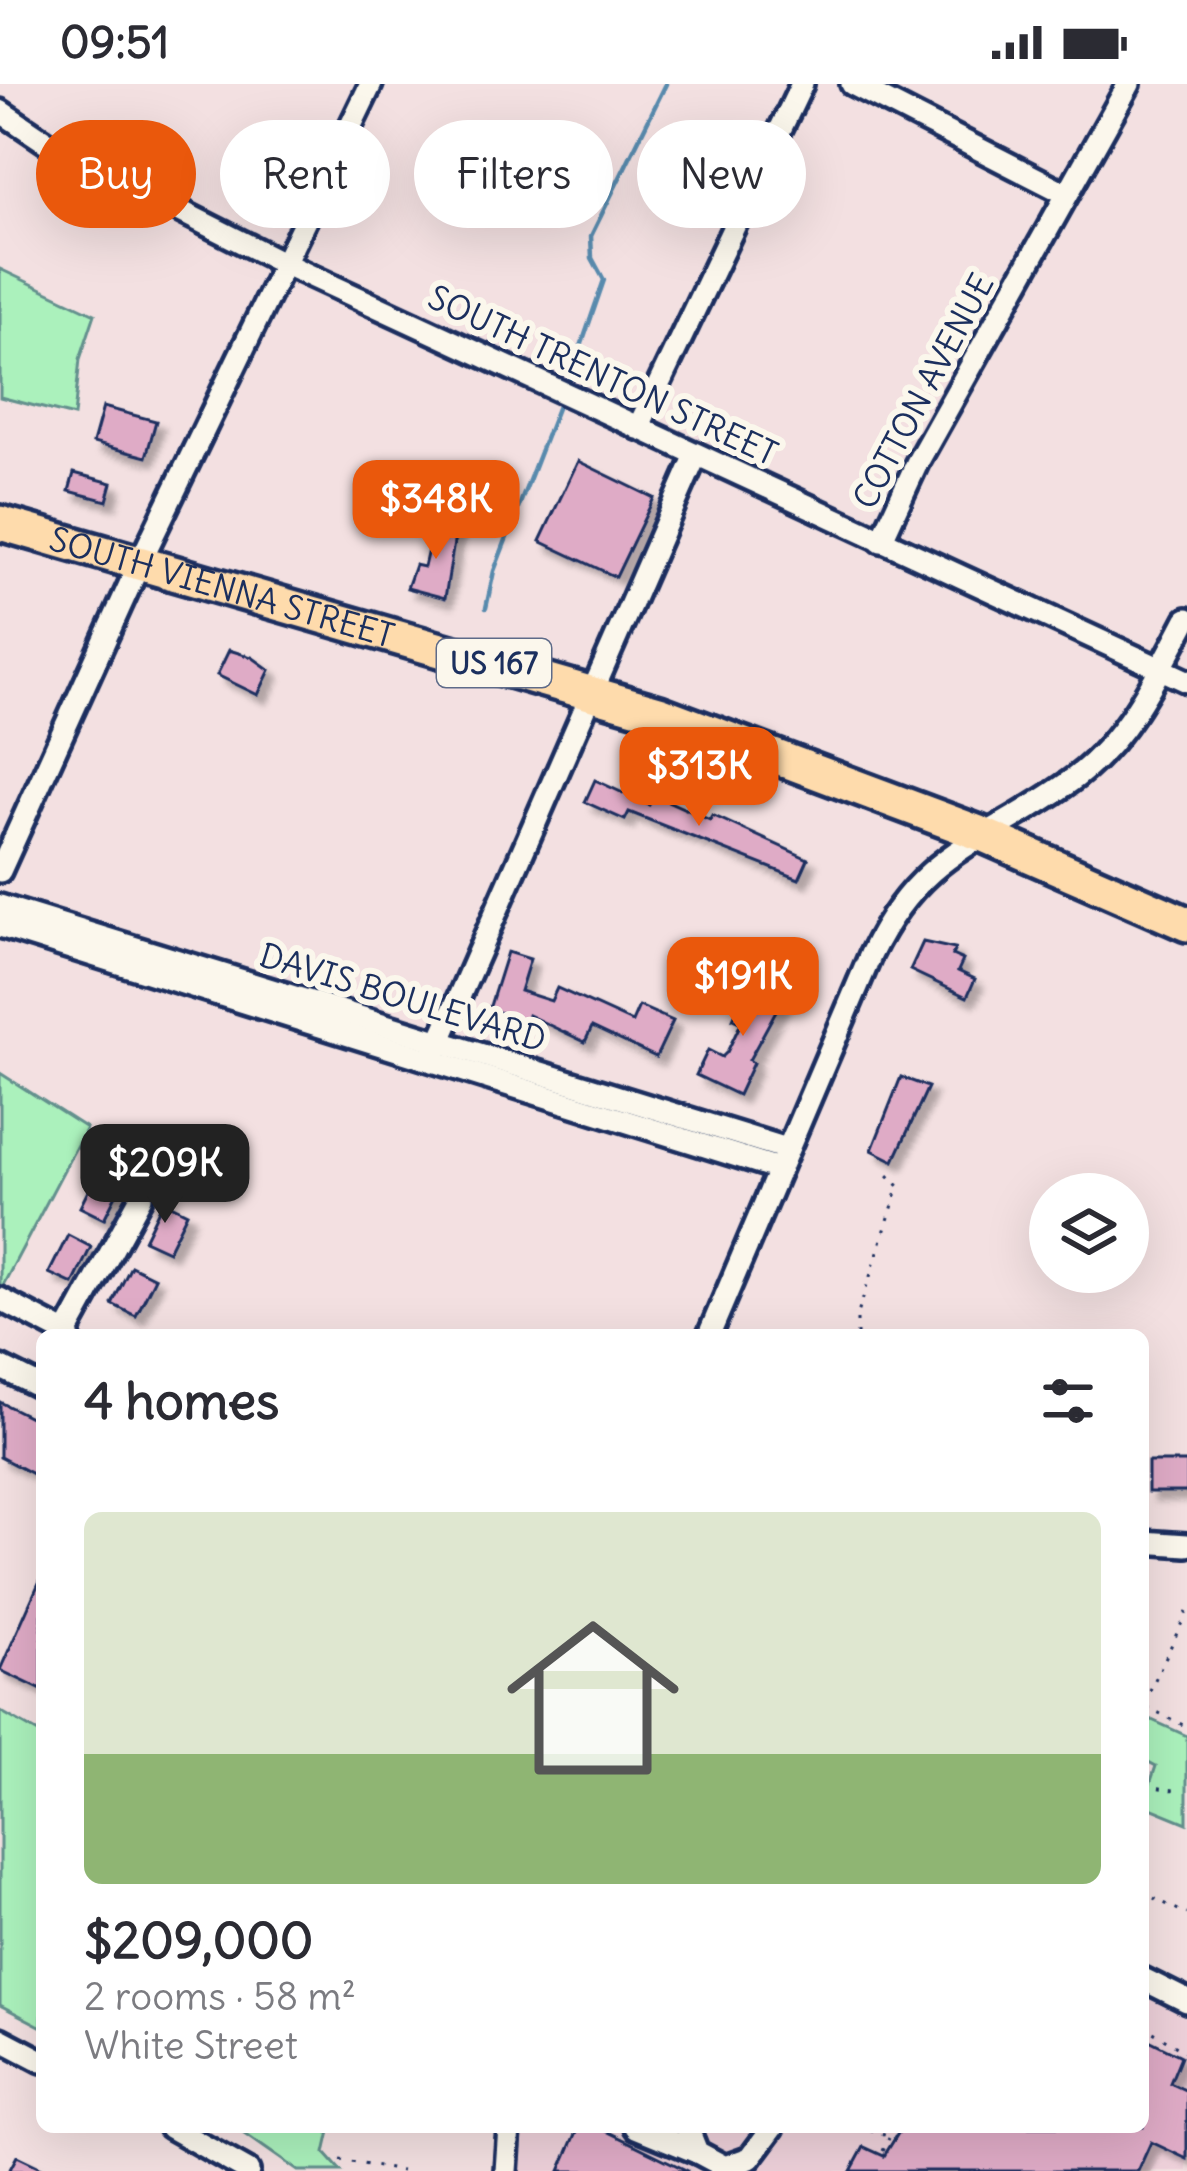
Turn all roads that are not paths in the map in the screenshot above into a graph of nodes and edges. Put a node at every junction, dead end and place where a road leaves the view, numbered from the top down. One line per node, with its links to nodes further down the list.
1 (371, 84): 7 (street)
2 (802, 84): 8 (street)
3 (852, 84): 6 (street)
4 (1130, 84): 6 (street, COTTON AVENUE)
5 (0, 111): 7 (street, SOUTH TRENTON STREET)
6 (1067, 194): 11 (street, COTTON AVENUE)
7 (285, 264): 8 (street, SOUTH TRENTON STREET); 12 (street)
8 (638, 428): 9 (street, SOUTH TRENTON STREET)
9 (696, 455): 11 (street, SOUTH TRENTON STREET); 16 (street)
10 (0, 523): 12 (highway, SOUTH VIENNA STREET / US 167)
11 (880, 541): 14 (street, SOUTH TRENTON STREET)
12 (141, 560): 16 (highway, SOUTH VIENNA STREET / US 167); 18 (street)
13 (1187, 619): 14 (street)
14 (1161, 669): 15 (street, SOUTH TRENTON STREET); 17 (street)
15 (1187, 681)
16 (594, 692): 17 (highway, SOUTH VIENNA STREET / US 167); 22 (street)
17 (979, 833): 20 (highway, SOUTH VIENNA STREET / US 167); 23 (street)
18 (0, 871)
19 (0, 906): 22 (street, DAVIS BOULEVARD)
20 (1187, 924)
21 (0, 926): 22 (street, DAVIS BOULEVARD)
22 (435, 1051): 23 (street, DAVIS BOULEVARD)
23 (783, 1159): 28 (street)
24 (141, 1197): 27 (street)
25 (0, 1300): 26 (street)
26 (58, 1329)
27 (71, 1329)
28 (712, 1329)
29 (0, 1367): 30 (street)
30 (36, 1385)
31 (1149, 1542): 32 (street)
32 (1187, 1545)
33 (1149, 1982): 34 (street)
34 (1187, 2001)
35 (0, 2039): 36 (street)
36 (36, 2058)
37 (181, 2133): 43 (street)
38 (509, 2133): 44 (street)
39 (651, 2133): 42 (street)
40 (689, 2133): 42 (street)
41 (768, 2133): 42 (street)
42 (697, 2152)
43 (248, 2171)
44 (506, 2171)

